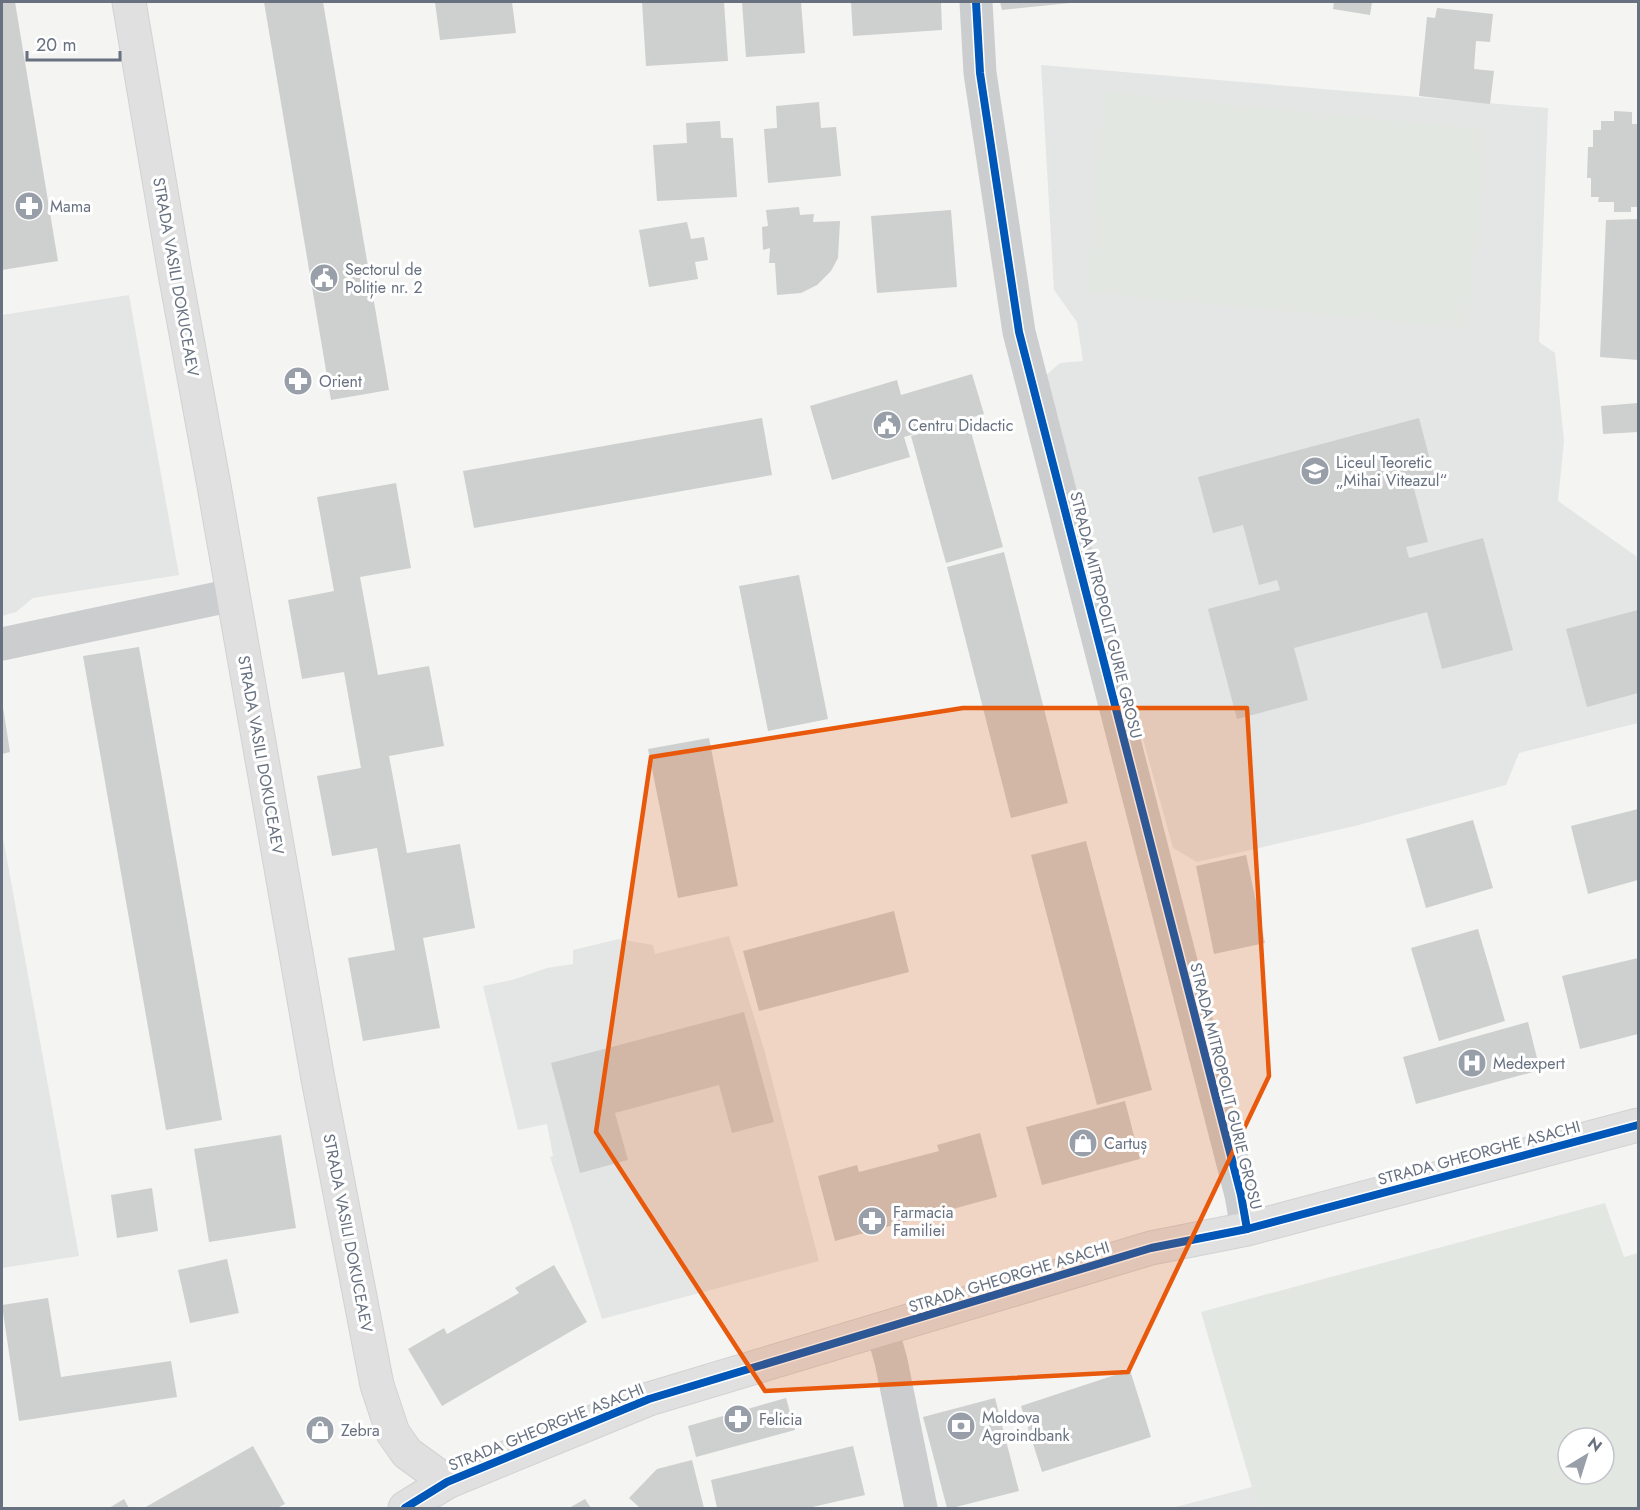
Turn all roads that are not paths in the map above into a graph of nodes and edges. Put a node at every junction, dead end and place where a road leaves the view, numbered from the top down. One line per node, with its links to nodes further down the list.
1 (129, 2): 3 (main road, STRADA VASILI DOKUCEAEV)
2 (976, 2): 6 (street, STRADA MITROPOLIT GURIE GROSU)
3 (233, 595): 4 (street); 8 (main road, STRADA VASILI DOKUCEAEV)
4 (2, 644)
5 (1638, 1125): 6 (main road, STRADA GHEORGHE ASACHI)
6 (1247, 1229): 7 (main road, STRADA GHEORGHE ASACHI)
7 (882, 1329): 8 (main road, STRADA GHEORGHE ASACHI); 10 (street)
8 (447, 1482): 9 (main road, STRADA GHEORGHE ASACHI)
9 (405, 1509)
10 (921, 1509)

